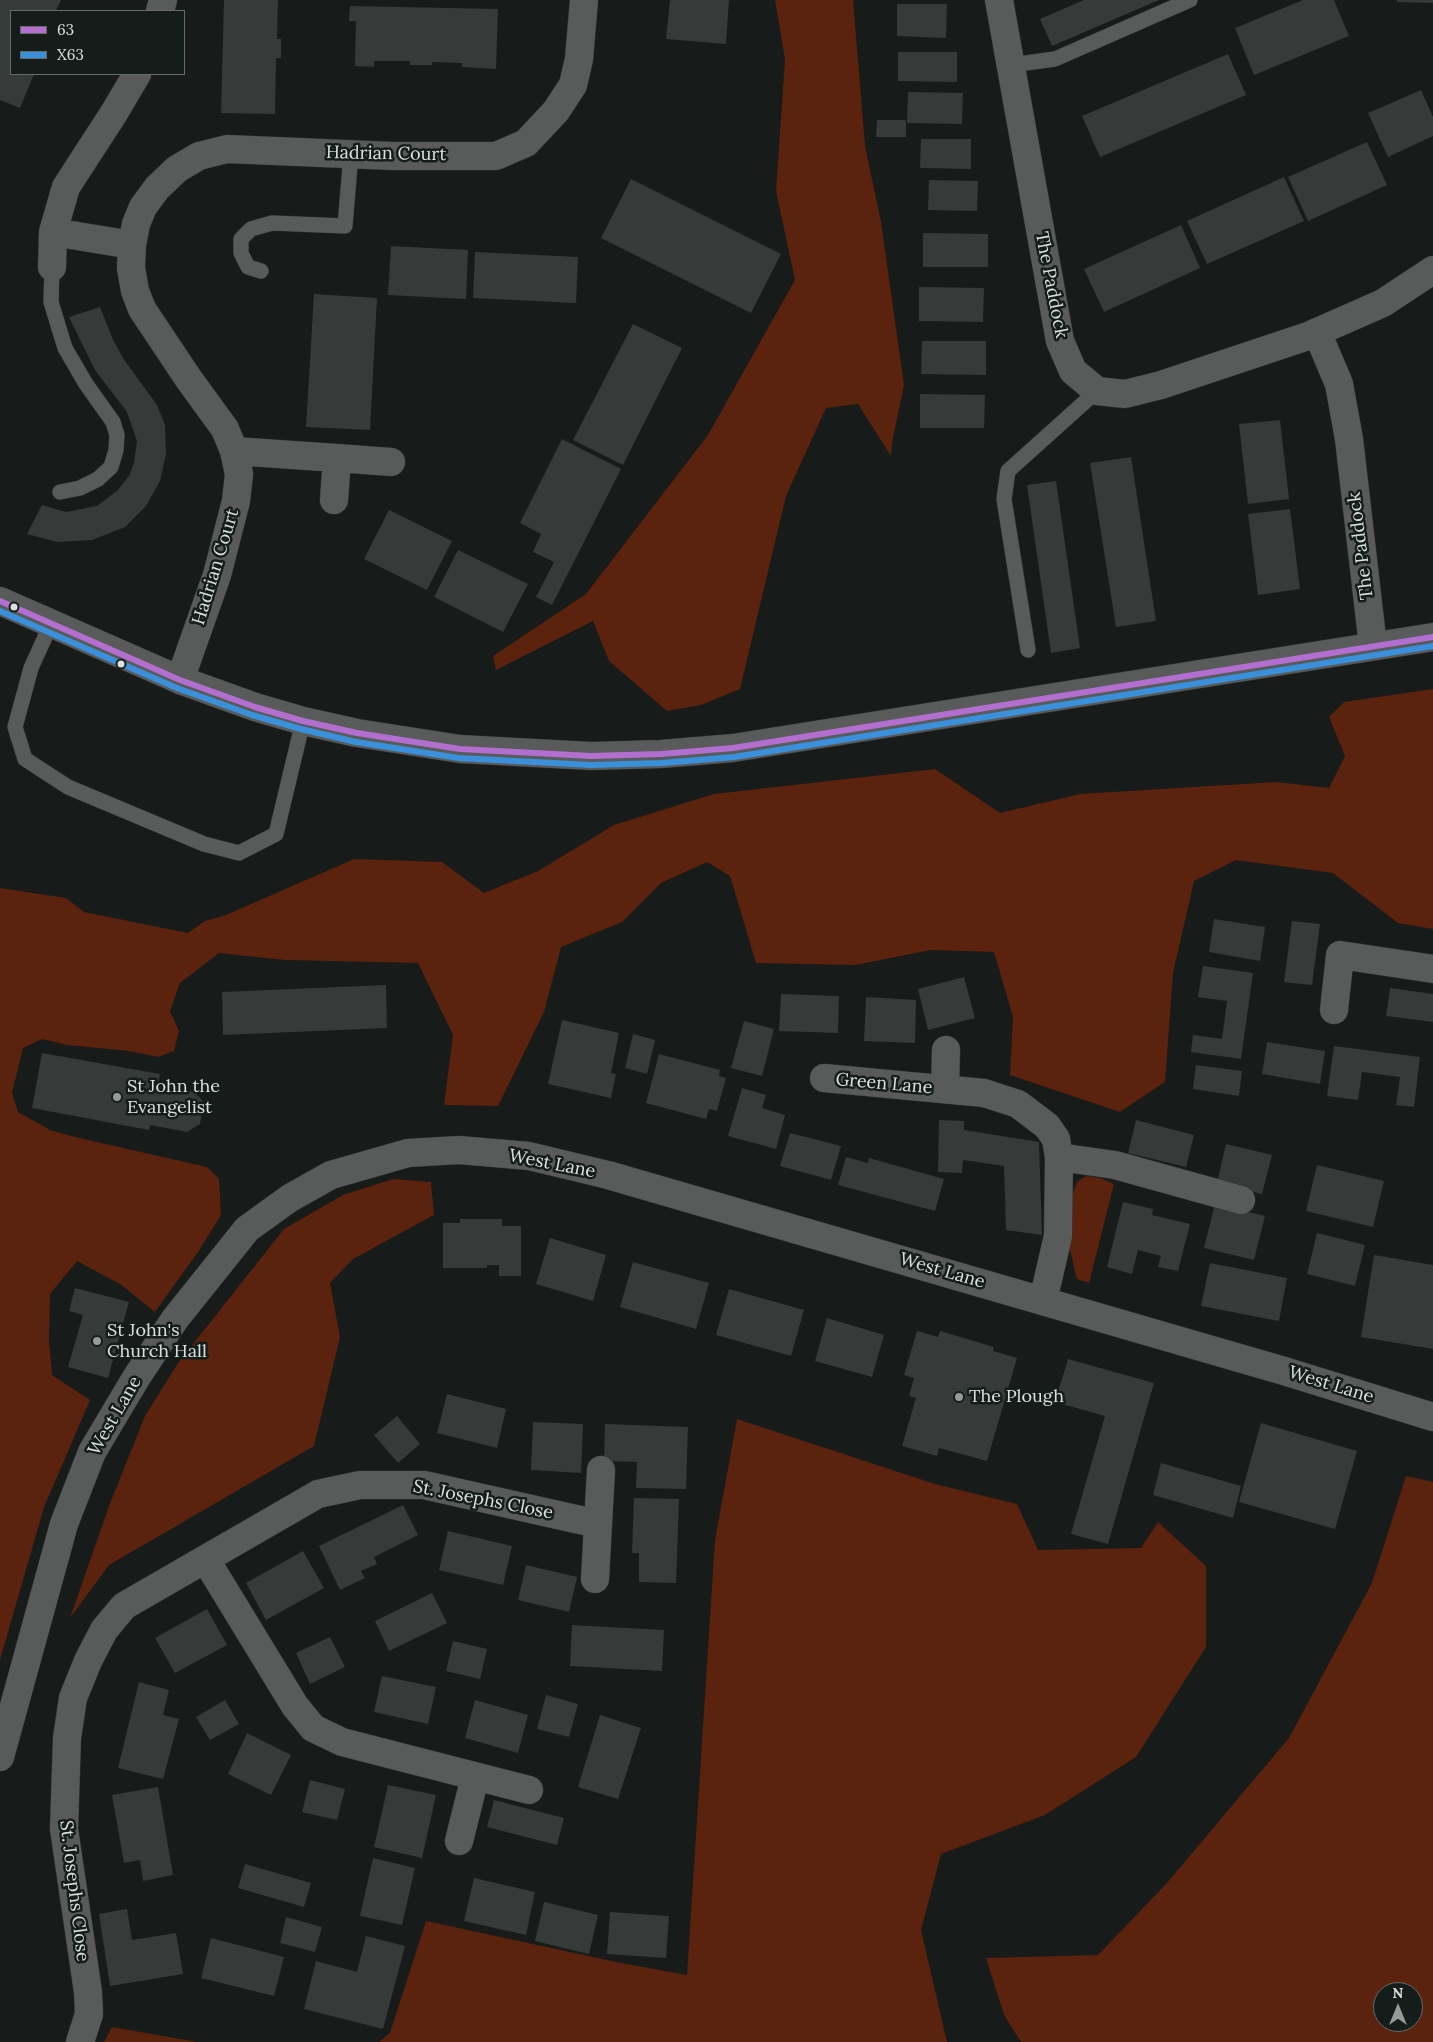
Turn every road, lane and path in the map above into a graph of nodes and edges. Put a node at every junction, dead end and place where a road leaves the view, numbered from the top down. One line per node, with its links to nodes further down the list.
1 (584, 0): 6 (street, Hadrian Court)
2 (999, 0): 4 (street, The Paddock)
3 (1190, 0): 4 (lane)
4 (1011, 65): 13 (street, The Paddock)
5 (136, 75): 7 (street)
6 (351, 154): 8 (street, Hadrian Court); 11 (lane)
7 (53, 232): 8 (street); 9 (street)
8 (132, 245): 14 (street, Hadrian Court)
9 (52, 266): 17 (lane)
10 (1433, 270): 12 (street)
11 (260, 271)
12 (1317, 332): 13 (street); 22 (street, The Paddock)
13 (1097, 391): 23 (lane)
14 (234, 451): 15 (street); 24 (street, Hadrian Court)
15 (337, 458): 16 (street); 18 (street)
16 (391, 462)
17 (60, 492)
18 (334, 500)
19 (0, 601): 20 (street)
20 (51, 624): 24 (street); 25 (lane)
21 (1433, 637): 22 (street)
22 (1373, 646): 25 (street)
23 (1028, 650)
24 (180, 680): 25 (street)
25 (304, 721)
26 (1433, 969): 27 (street)
27 (1334, 1010)
28 (946, 1050): 30 (street, Green Lane)
29 (824, 1078): 30 (street, Green Lane)
30 (945, 1089): 31 (street, Green Lane)
31 (1059, 1157): 32 (street); 33 (street, Green Lane)
32 (1241, 1200)
33 (1043, 1301): 34 (street, West Lane); 39 (street, West Lane)
34 (1433, 1417)
35 (601, 1470): 36 (street)
36 (598, 1524): 37 (street, St. Josephs Close); 38 (street)
37 (206, 1560): 40 (street); 43 (street, St. Josephs Close)
38 (595, 1578)
39 (0, 1757)
40 (475, 1777): 41 (street); 42 (street)
41 (529, 1790)
42 (459, 1841)
43 (80, 2042)

